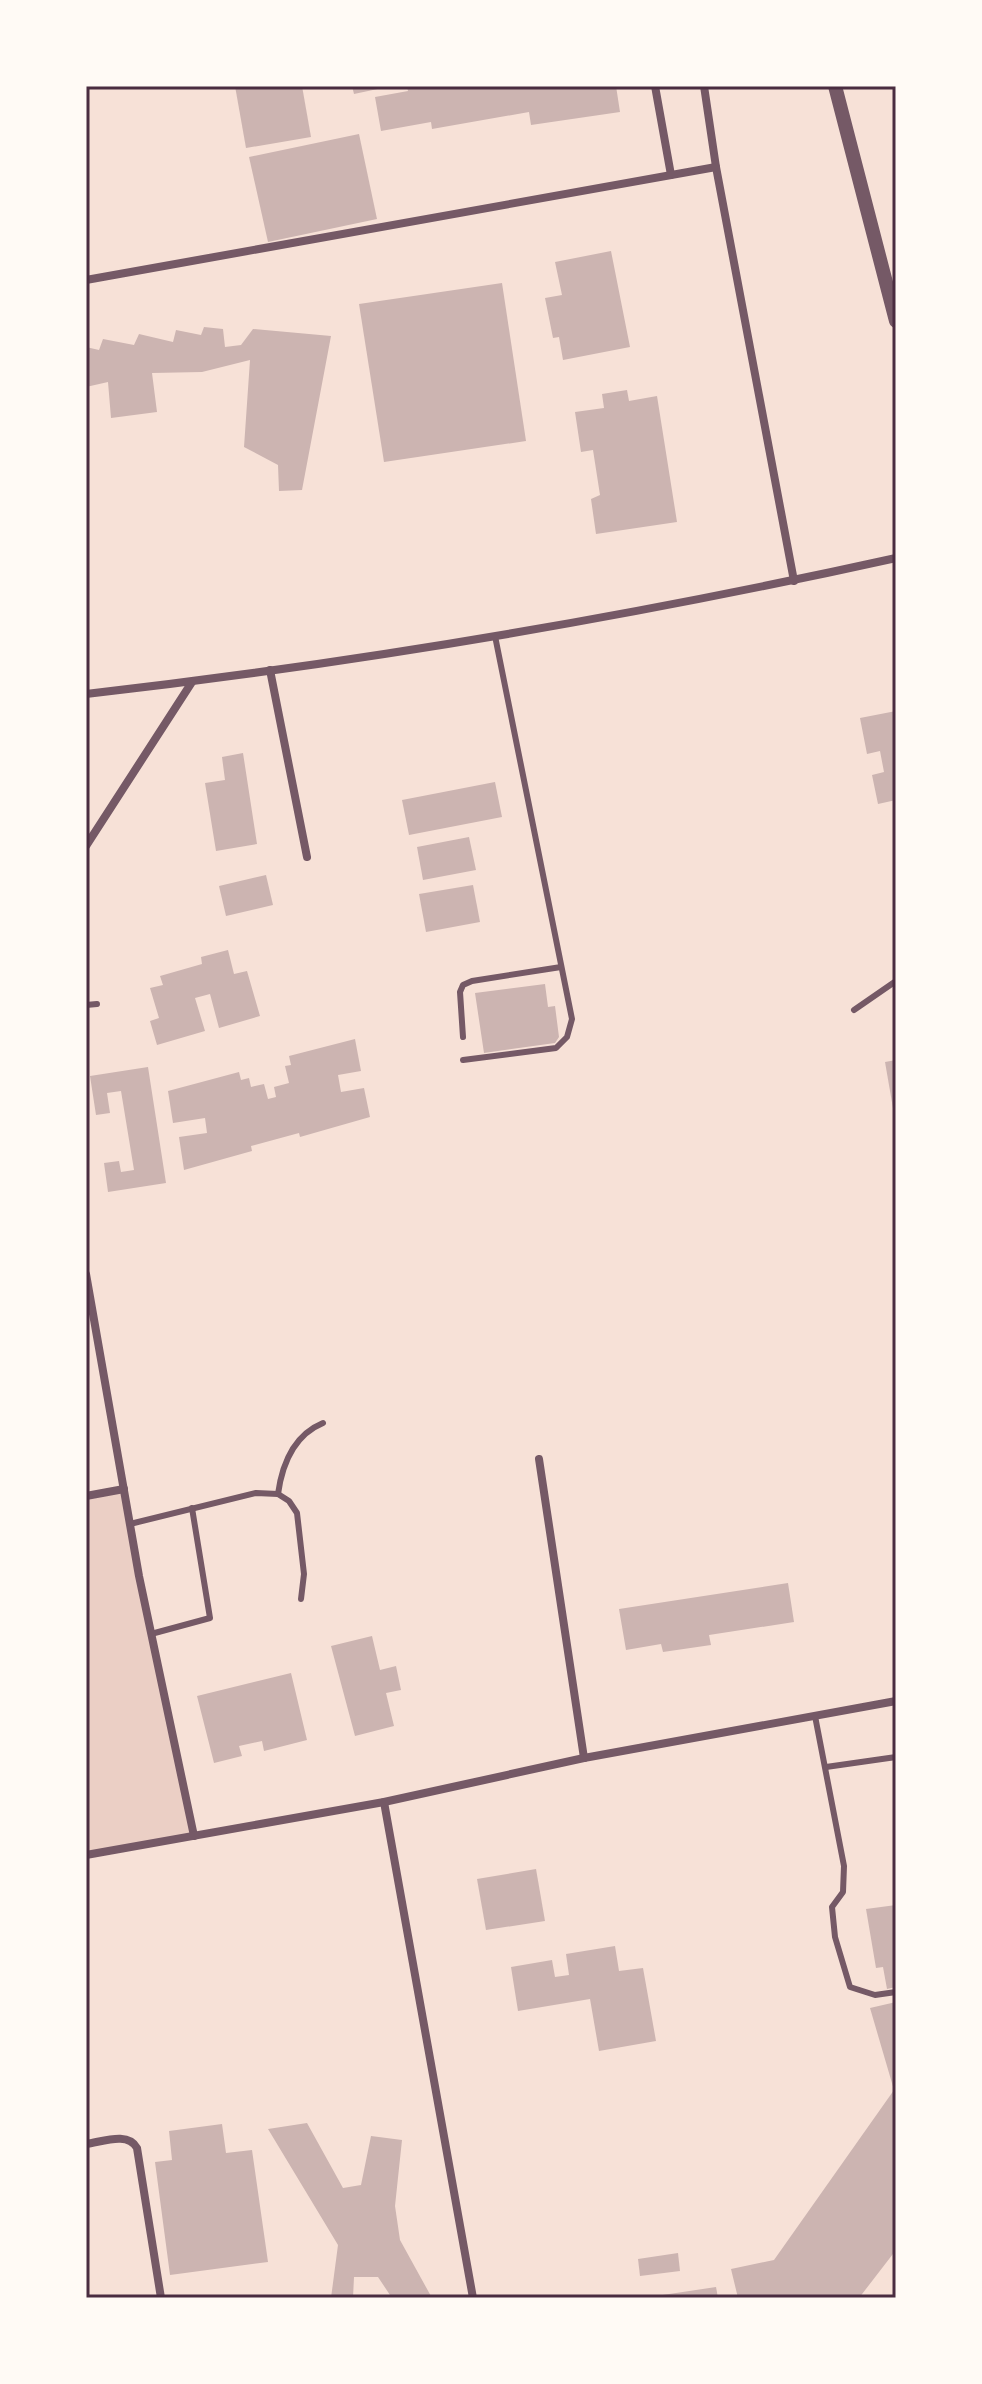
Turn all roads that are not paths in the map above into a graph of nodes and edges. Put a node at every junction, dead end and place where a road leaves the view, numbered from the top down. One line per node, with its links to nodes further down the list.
1 (655, 86): 5 (street)
2 (704, 86): 4 (street)
3 (835, 86): 7 (street)
4 (716, 167): 5 (street); 9 (street)
5 (671, 175): 6 (street)
6 (86, 280)
7 (896, 321)
8 (896, 558): 9 (street)
9 (794, 581): 10 (street)
10 (495, 636): 11 (street); 16 (lane)
11 (270, 670): 12 (street); 15 (street)
12 (192, 682): 13 (street); 14 (street)
13 (86, 694)
14 (86, 846)
15 (307, 857)
16 (561, 967): 21 (lane); 22 (lane)
17 (896, 981): 20 (lane)
18 (97, 1004): 19 (lane)
19 (86, 1005)
20 (854, 1010)
21 (463, 1037)
22 (463, 1060)
23 (86, 1274): 26 (street)
24 (323, 1423): 27 (lane)
25 (539, 1459): 36 (street)
26 (124, 1489): 28 (street); 30 (street)
27 (278, 1494): 29 (lane); 31 (lane)
28 (86, 1496)
29 (192, 1508): 30 (lane); 32 (lane)
30 (130, 1524): 32 (street)
31 (301, 1599)
32 (151, 1634): 39 (street)
33 (896, 1701): 34 (street)
34 (815, 1716): 36 (street); 37 (lane)
35 (896, 1757): 37 (lane)
36 (584, 1758): 38 (street)
37 (826, 1767): 41 (lane)
38 (384, 1802): 39 (street); 44 (street)
39 (194, 1836): 40 (street)
40 (86, 1855)
41 (896, 1992)
42 (86, 2144): 43 (street)
43 (161, 2298)
44 (473, 2298)

